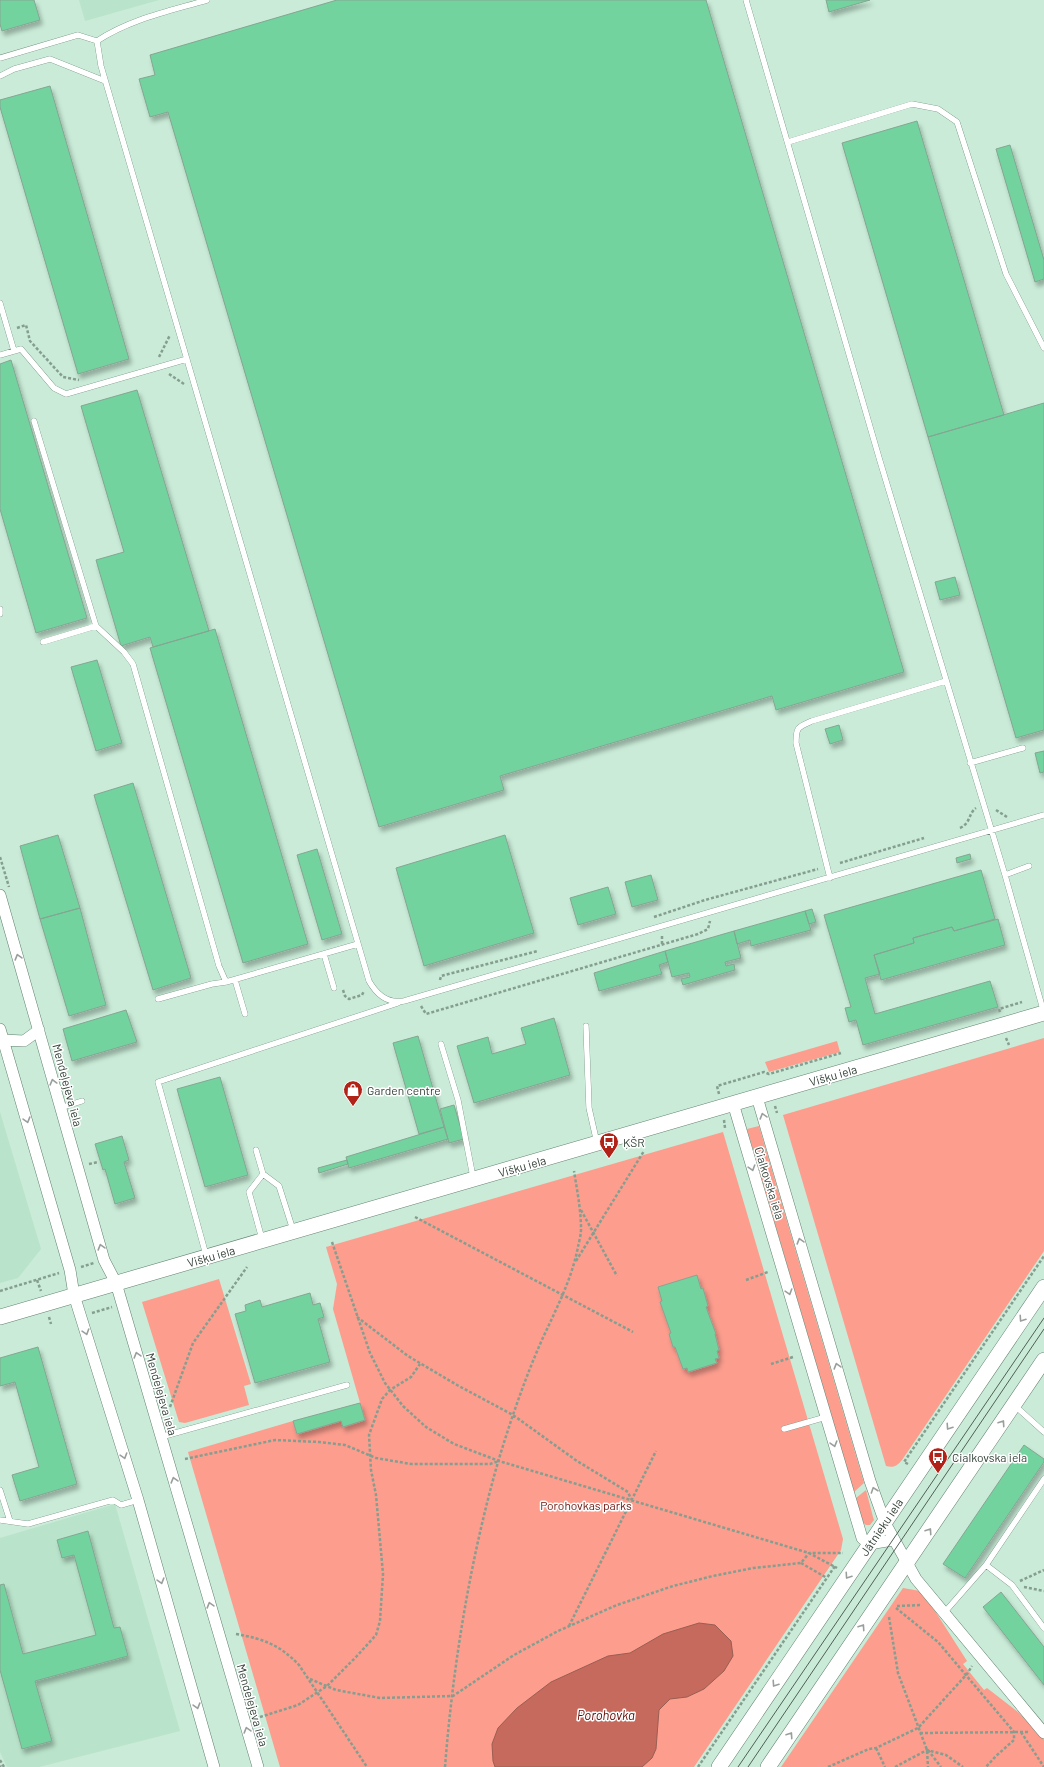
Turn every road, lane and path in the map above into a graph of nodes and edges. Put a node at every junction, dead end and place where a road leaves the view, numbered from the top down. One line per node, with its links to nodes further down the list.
1 (207, 0): 3 (lane)
2 (746, 0): 7 (lane)
3 (97, 41): 4 (lane); 6 (lane)
4 (0, 58)
5 (0, 76): 6 (lane)
6 (105, 81): 13 (lane)
7 (788, 142): 10 (lane); 22 (lane)
8 (0, 303): 9 (lane)
9 (10, 340): 11 (lane); 16 (path)
10 (1044, 348)
11 (14, 351): 12 (lane); 15 (lane)
12 (0, 355)
13 (187, 359): 15 (lane); 39 (lane)
14 (152, 360): 15 (path)
15 (161, 366)
16 (81, 380)
17 (34, 421): 20 (lane)
18 (0, 609): 19 (lane)
19 (0, 614)
20 (96, 626): 21 (lane); 44 (lane)
21 (43, 642)
22 (946, 681): 24 (lane); 32 (lane)
23 (1023, 748): 24 (lane)
24 (970, 763): 25 (lane)
25 (983, 804): 27 (path); 28 (path); 29 (lane)
26 (1044, 815): 27 (lane)
27 (1013, 824): 29 (lane)
28 (953, 830)
29 (990, 831): 33 (lane); 34 (lane)
30 (932, 836): 32 (path)
31 (1029, 866): 33 (lane)
32 (827, 867): 34 (lane); 36 (path)
33 (1005, 875): 54 (lane)
34 (830, 878): 48 (lane)
35 (0, 895): 58 (street, Mendeļejeva iela, one-way to 35)
36 (650, 918)
37 (703, 922): 40 (path)
38 (669, 931): 40 (path)
39 (358, 944): 42 (lane); 52 (lane)
40 (662, 944): 53 (path)
41 (540, 950): 48 (path)
42 (324, 954): 43 (lane); 47 (lane)
43 (235, 980): 44 (lane); 55 (lane)
44 (226, 982): 51 (lane)
45 (341, 983): 49 (path)
46 (361, 984): 49 (path)
47 (334, 988)
48 (440, 991): 52 (lane)
49 (363, 992): 50 (path)
50 (368, 997)
51 (158, 999)
52 (404, 1002): 82 (lane)
53 (420, 1003)
54 (1044, 1013): 63 (street, Višķu iela)
55 (245, 1014)
56 (586, 1026): 67 (lane)
57 (0, 1029): 59 (street)
58 (39, 1030): 59 (street); 66 (street, Mendeļejeva iela, one-way to 58)
59 (3, 1040): 96 (street, one-way to 96)
60 (441, 1044): 74 (lane)
61 (841, 1053): 62 (path)
62 (717, 1086)
63 (757, 1097): 65 (street, Višķu iela); 127 (street, Cialkovska iela, one-way to 63)
64 (82, 1101): 66 (lane)
65 (733, 1103): 67 (street, Višķu iela); 112 (street, Cialkovska iela, one-way to 112)
66 (60, 1108): 92 (street, Mendeļejeva iela, one-way to 66)
67 (597, 1144): 74 (street, Višķu iela)
68 (256, 1150): 73 (lane)
69 (644, 1151): 78 (path)
70 (98, 1162): 71 (path)
71 (89, 1164)
72 (574, 1171): 75 (path)
73 (263, 1174): 77 (lane); 79 (lane)
74 (474, 1180): 77 (street, Višķu iela)
75 (580, 1208): 78 (path); 84 (path)
76 (415, 1217): 97 (path)
77 (294, 1232): 79 (street, Višķu iela)
78 (593, 1233): 84 (path); 89 (path)
79 (262, 1241): 82 (street, Višķu iela)
80 (332, 1242): 100 (path)
81 (1044, 1256): 120 (path)
82 (207, 1257): 92 (street, Višķu iela)
83 (100, 1261): 86 (path)
84 (575, 1263): 97 (path)
85 (247, 1267): 110 (path)
86 (76, 1268)
87 (768, 1272): 91 (path)
88 (62, 1273): 90 (path)
89 (617, 1276)
90 (37, 1280): 94 (path); 95 (path)
91 (746, 1280)
92 (116, 1283): 96 (street, Višķu iela); 115 (street, Mendeļejeva iela, one-way to 92)
93 (1044, 1287): 127 (street, Jātnieku iela, one-way to 127)
94 (0, 1291)
95 (42, 1293)
96 (74, 1295): 101 (street, Višķu iela); 123 (street, one-way to 123)
97 (564, 1295): 102 (path); 111 (path)
98 (114, 1307): 99 (path)
99 (89, 1313)
100 (357, 1316): 105 (path); 108 (path)
101 (0, 1317)
102 (633, 1332)
103 (793, 1357): 106 (path)
104 (1044, 1360): 109 (street)
105 (420, 1364): 108 (path); 111 (path)
106 (771, 1364)
107 (347, 1385): 115 (lane)
108 (390, 1390): 117 (path); 119 (path)
109 (1014, 1405): 114 (lane); 133 (street, one-way to 109)
110 (170, 1407)
111 (513, 1415): 119 (path); 124 (path)
112 (826, 1417): 113 (lane); 129 (street, Cialkovska iela, one-way to 129)
113 (784, 1429)
114 (1044, 1432)
115 (161, 1437): 162 (street, Mendeļejeva iela, one-way to 115)
116 (656, 1451): 124 (path)
117 (370, 1455): 118 (path); 119 (path); 148 (path)
118 (185, 1459)
119 (499, 1461): 124 (path); 150 (path)
120 (904, 1462)
121 (1044, 1479): 134 (lane)
122 (0, 1490): 126 (lane)
123 (138, 1500): 126 (lane); 161 (street, one-way to 161)
124 (631, 1500): 130 (path); 142 (path)
125 (0, 1520): 126 (lane)
126 (10, 1521)
127 (885, 1523): 128 (street, Cialkovska iela); 129 (street, Jātnieku iela)
128 (893, 1540): 129 (street); 133 (street, Cialkovska iela)
129 (869, 1544): 166 (street, Jātnieku iela, one-way to 166)
130 (809, 1553): 131 (path); 132 (path); 136 (path)
131 (843, 1553)
132 (801, 1563): 136 (path); 142 (path)
133 (907, 1563): 140 (street, Cialkovska iela); 167 (street, one-way to 133)
134 (986, 1565): 137 (lane); 140 (lane)
135 (1044, 1570): 137 (path)
136 (827, 1578): 165 (path)
137 (1012, 1585): 138 (path); 143 (lane)
138 (1044, 1591)
139 (928, 1605): 146 (path)
140 (944, 1613): 145 (street, Cialkovska iela)
141 (889, 1617): 152 (path)
142 (569, 1626): 150 (path)
143 (1044, 1628)
144 (236, 1634): 147 (path)
145 (978, 1655): 146 (path); 155 (street, Cialkovska iela)
146 (967, 1674): 152 (path); 153 (path)
147 (310, 1679): 148 (path); 149 (path)
148 (326, 1686): 149 (path); 150 (path)
149 (318, 1692): 151 (path); 163 (path)
150 (453, 1696): 164 (path)
151 (260, 1717)
152 (918, 1728): 156 (path); 157 (path)
153 (1014, 1732): 154 (path); 156 (path); 174 (path)
154 (1021, 1732): 155 (path); 175 (path)
155 (1042, 1732)
156 (920, 1733): 158 (path)
157 (876, 1748): 168 (path); 169 (path)
158 (927, 1750): 170 (path); 171 (path); 172 (path); 173 (path)
159 (0, 1760): 160 (path)
160 (4, 1767)
161 (214, 1767)
162 (258, 1767)
163 (367, 1767)
164 (445, 1767)
165 (698, 1767)
166 (719, 1767)
167 (768, 1767)
168 (828, 1767)
169 (885, 1767)
170 (895, 1767)
171 (928, 1767)
172 (941, 1767)
173 (963, 1767)
174 (986, 1767)
175 (1044, 1767)

